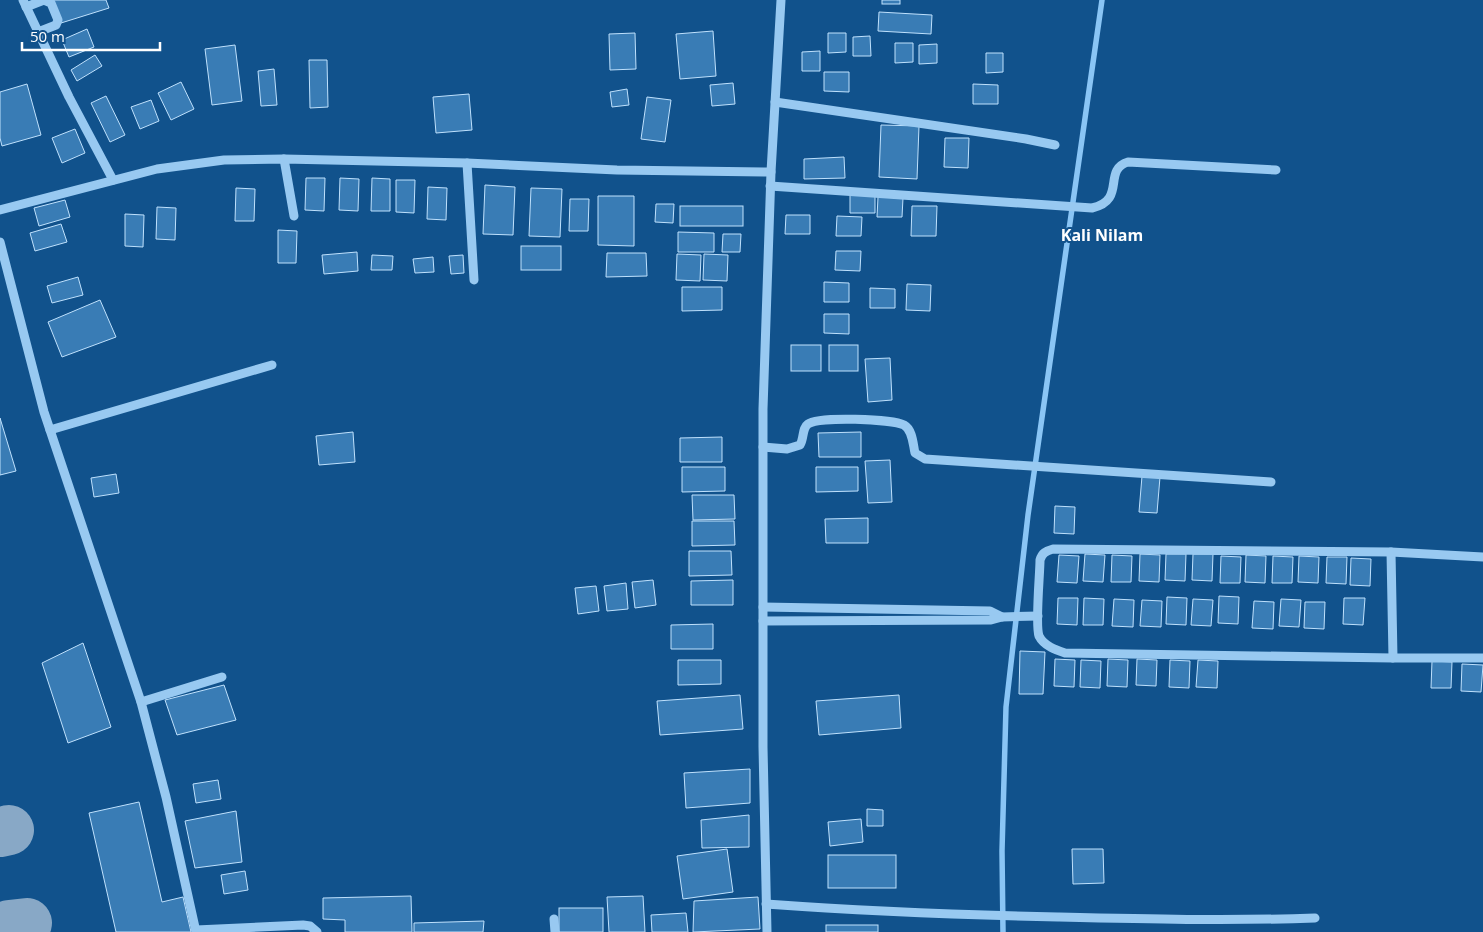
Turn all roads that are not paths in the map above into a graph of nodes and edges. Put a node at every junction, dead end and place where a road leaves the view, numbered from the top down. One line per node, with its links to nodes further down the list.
1 (781, 0): 4 (street)
2 (24, 3): 3 (street); 3 (street)
3 (38, 32): 10 (street)
4 (775, 102): 5 (street); 9 (street)
5 (1055, 145)
6 (284, 159): 7 (street); 10 (street); 13 (street)
7 (467, 163): 9 (street); 15 (street)
8 (1276, 170): 11 (street)
9 (771, 172): 11 (street)
10 (113, 180): 12 (street)
11 (770, 186): 18 (street)
12 (0, 210)
13 (294, 216)
14 (0, 242): 17 (street)
15 (474, 280)
16 (272, 365): 17 (street)
17 (50, 430): 31 (street)
18 (763, 447): 19 (street); 22 (street)
19 (1271, 482)
20 (1391, 552): 21 (street); 24 (street); 28 (street)
21 (1483, 557)
22 (763, 606): 23 (street); 26 (street)
23 (908, 610): 25 (street); 27 (street)
24 (1038, 616): 25 (street); 28 (street)
25 (1002, 617): 27 (street)
26 (763, 621): 27 (street); 32 (street)
27 (908, 621)
28 (1392, 658): 29 (street)
29 (1483, 658)
30 (222, 677): 31 (street)
31 (140, 702): 35 (street)
32 (766, 904): 33 (street); 38 (street)
33 (1315, 918)
34 (554, 919): 37 (street)
35 (196, 931): 36 (street)
36 (317, 932)
37 (555, 932)
38 (767, 932)

